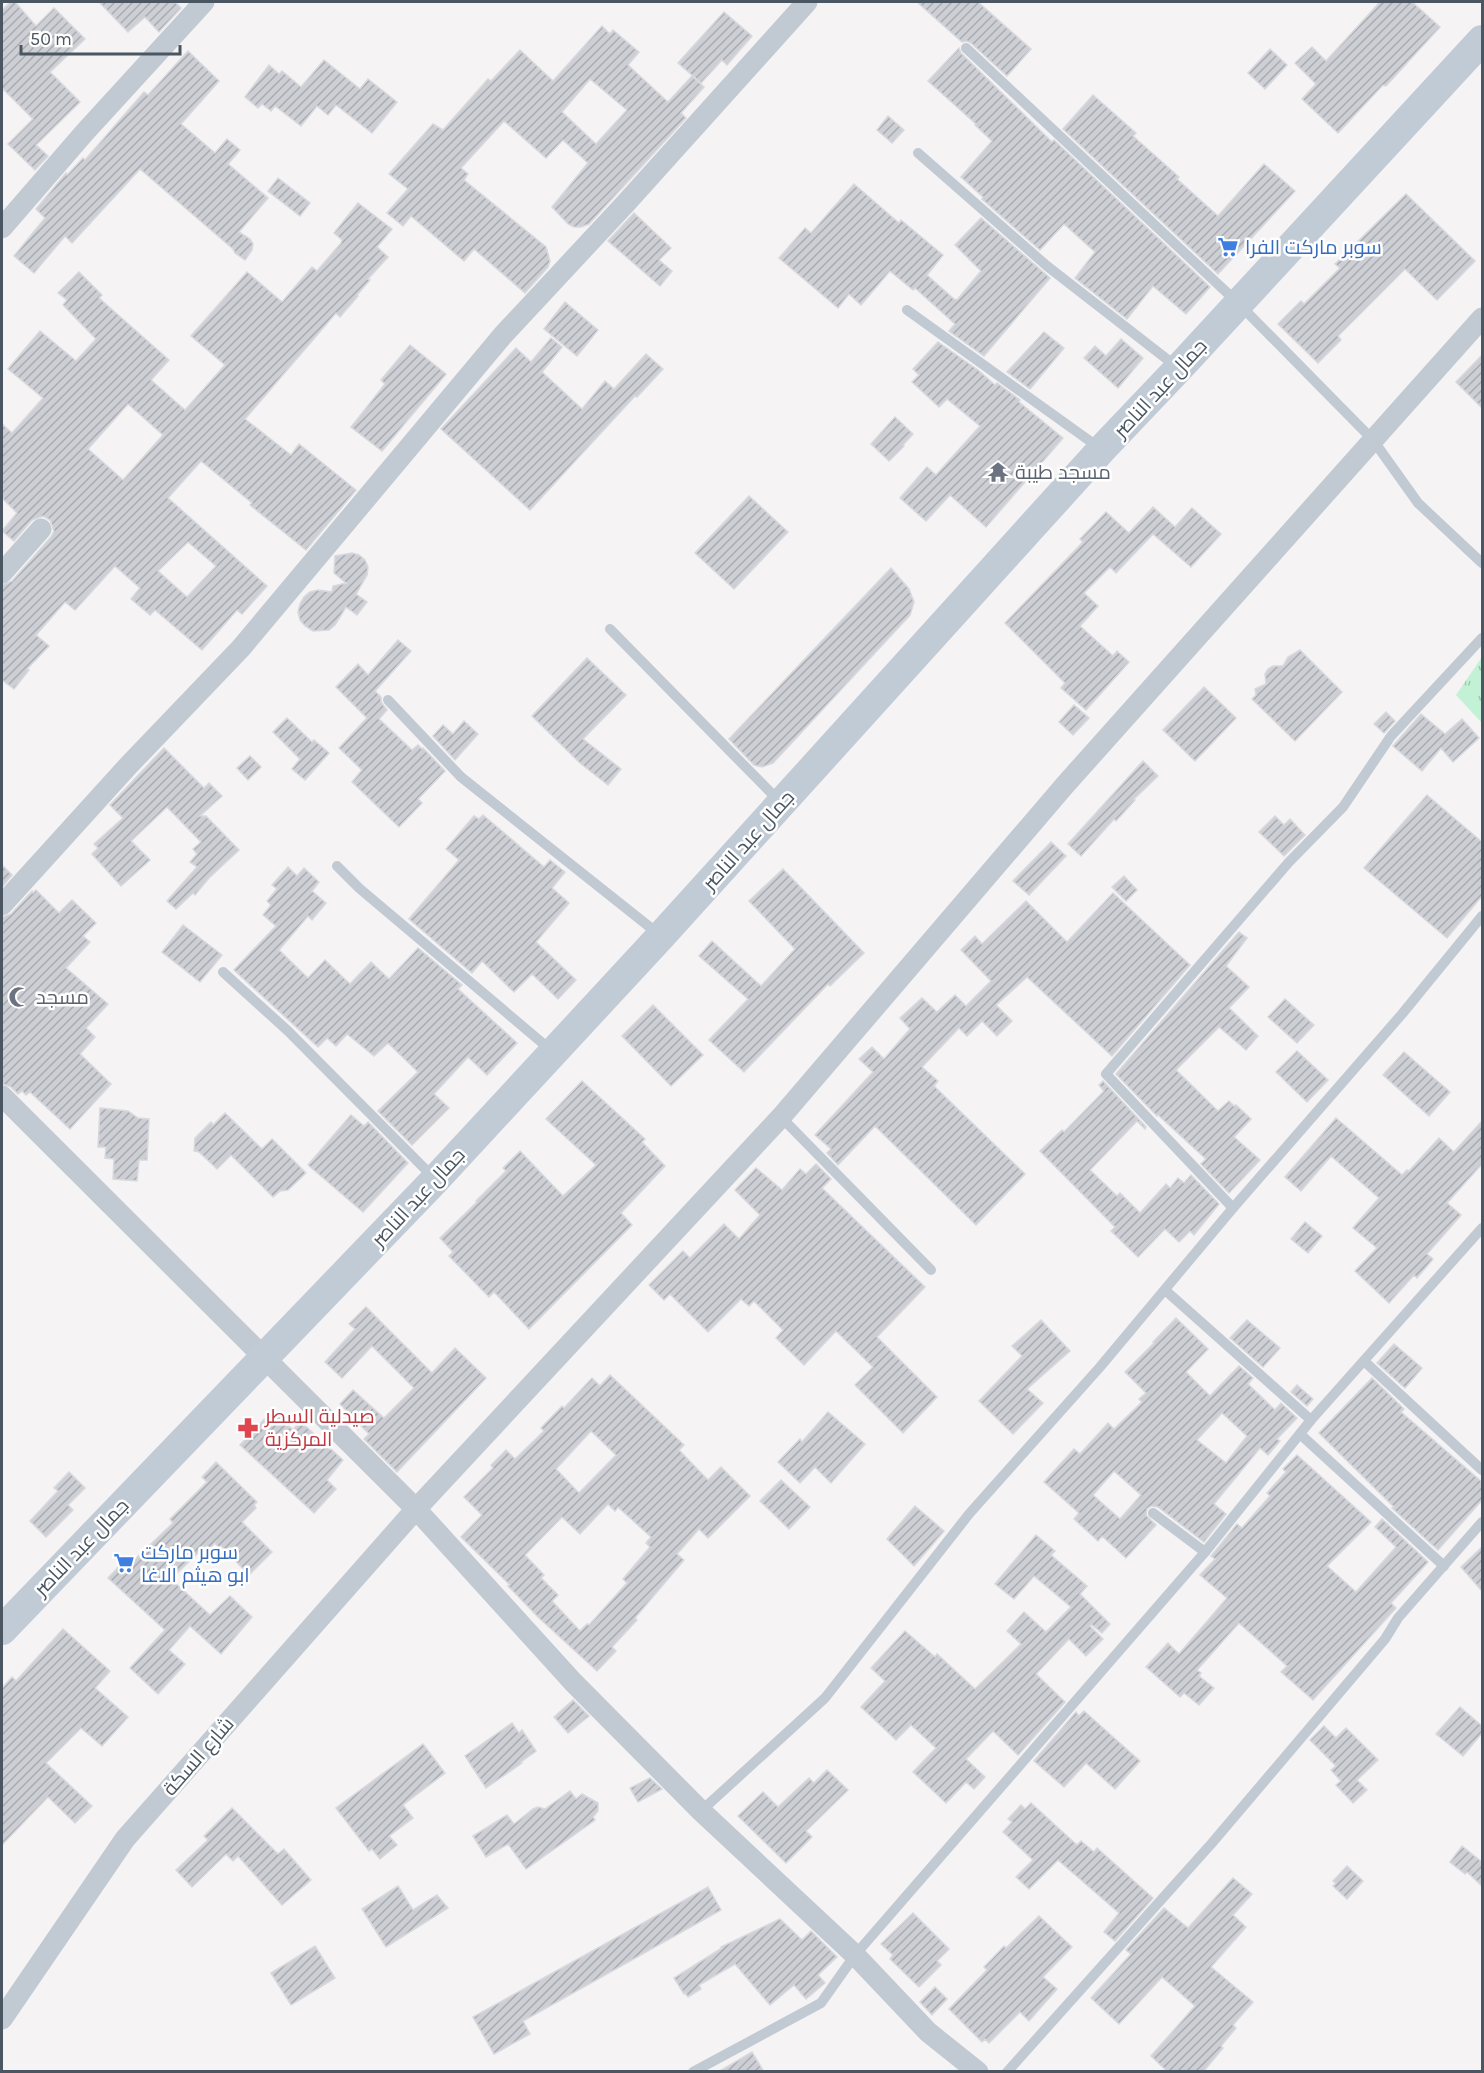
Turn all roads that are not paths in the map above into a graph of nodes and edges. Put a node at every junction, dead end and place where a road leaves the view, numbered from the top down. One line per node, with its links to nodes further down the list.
1 (204, 2): 6 (street)
2 (807, 2): 21 (street)
3 (1482, 39): 7 (main road, جمال عبد الناصر)
4 (966, 48): 7 (lane)
5 (918, 153): 10 (lane)
6 (2, 228)
7 (1238, 303): 10 (main road, جمال عبد الناصر); 11 (lane)
8 (907, 310): 12 (lane)
9 (1482, 318): 11 (street, شارع السكة)
10 (1179, 368): 12 (main road, جمال عبد الناصر)
11 (1372, 440): 14 (lane); 27 (street, شارع السكة)
12 (1102, 449): 19 (main road, جمال عبد الناصر)
13 (41, 529): 15 (street)
14 (1482, 563)
15 (2, 573)
16 (610, 629): 19 (lane)
17 (1482, 638): 29 (lane)
18 (388, 700): 23 (lane)
19 (781, 803): 23 (main road, جمال عبد الناصر)
20 (337, 866): 25 (lane)
21 (2, 905)
22 (1482, 916): 29 (lane)
23 (661, 936): 25 (main road, جمال عبد الناصر)
24 (223, 972): 28 (lane)
25 (553, 1052): 28 (main road, جمال عبد الناصر)
26 (2, 1095): 33 (street)
27 (781, 1117): 31 (lane); 38 (street, شارع السكة)
28 (435, 1180): 33 (main road, جمال عبد الناصر)
29 (1233, 1208): 32 (lane)
30 (1482, 1228): 34 (lane)
31 (931, 1270)
32 (1165, 1290): 35 (lane); 44 (lane)
33 (265, 1357): 38 (street); 43 (main road, جمال عبد الناصر)
34 (1364, 1361): 35 (lane); 37 (lane)
35 (1311, 1420): 36 (lane)
36 (1300, 1434): 41 (lane); 42 (lane)
37 (1482, 1470)
38 (416, 1509): 44 (street); 46 (street, شارع السكة)
39 (1153, 1513): 41 (lane)
40 (1482, 1522): 42 (lane)
41 (1205, 1552): 45 (lane)
42 (1444, 1566): 49 (lane)
43 (2, 1630)
44 (702, 1811): 45 (street)
45 (855, 1955): 47 (lane); 48 (street)
46 (2, 2019)
47 (693, 2072)
48 (978, 2072)
49 (1007, 2072)

